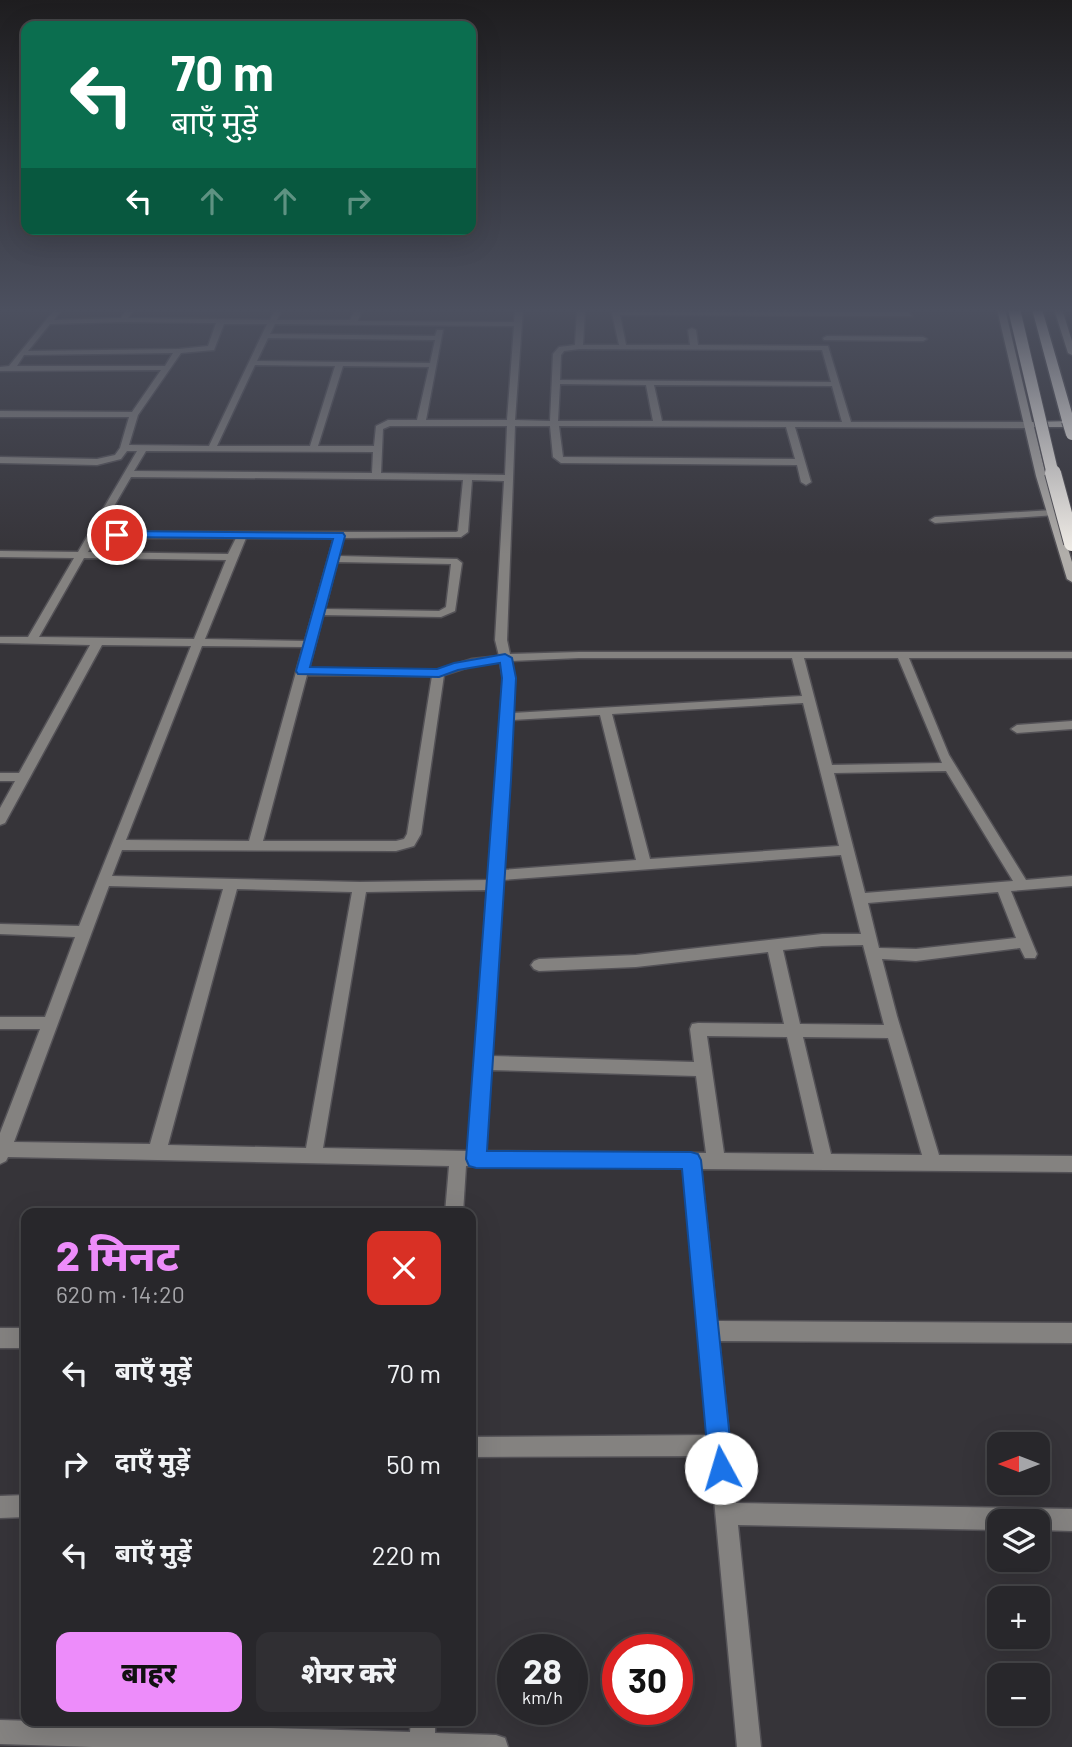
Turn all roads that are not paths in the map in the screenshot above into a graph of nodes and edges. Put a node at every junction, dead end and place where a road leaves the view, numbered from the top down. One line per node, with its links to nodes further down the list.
1 (152, 391): 13 (street)
2 (239, 391): 25 (street)
3 (332, 391): 26 (street)
4 (428, 391): 14 (street)
5 (513, 391): 15 (street)
6 (555, 391): 16 (street)
7 (651, 391): 17 (street)
8 (837, 391): 21 (street)
9 (1021, 391): 20 (main road)
10 (1032, 391): 40 (highway, bridge)
11 (1060, 391): 22 (highway, bridge)
12 (0, 414): 13 (street)
13 (134, 415): 23 (street)
14 (421, 423): 15 (street); 27 (street)
15 (511, 423): 16 (street); 33 (street)
16 (554, 423): 17 (street); 29 (street)
17 (658, 424): 19 (street)
18 (1072, 424): 20 (main road)
19 (790, 425): 21 (street); 29 (street)
20 (1029, 425): 21 (street); 35 (main road)
21 (848, 426)
22 (1072, 434)
23 (124, 448): 24 (street); 28 (street)
24 (143, 448): 25 (street); 30 (street)
25 (212, 448): 26 (street)
26 (313, 449): 27 (street)
27 (378, 449): 31 (street)
28 (0, 460)
29 (800, 463): 34 (street)
30 (129, 474): 31 (street); 37 (street)
31 (376, 476): 32 (street)
32 (468, 477): 33 (street); 39 (street)
33 (509, 478): 55 (street)
34 (806, 482)
35 (1052, 513): 36 (street); 45 (main road)
36 (935, 520)
37 (92, 535): 38 (street); 42 (street)
38 (242, 535): 39 (street); 43 (street)
39 (339, 536): 44 (street)
40 (1072, 543)
41 (0, 554): 42 (street)
42 (80, 554): 43 (street); 48 (street)
43 (232, 557): 50 (street)
44 (334, 559): 46 (street); 46 (street)
45 (1072, 579)
46 (318, 612): 51 (street)
47 (0, 640): 48 (street)
48 (32, 640): 49 (street)
49 (99, 641): 50 (street); 66 (street)
50 (200, 643): 51 (street); 69 (street)
51 (310, 645): 56 (street)
52 (797, 654): 53 (street); 55 (street); 58 (street)
53 (902, 655): 54 (street); 63 (street)
54 (1072, 656)
55 (505, 658): 57 (street); 60 (street)
56 (303, 671): 57 (street); 68 (street)
57 (439, 673): 68 (street)
58 (808, 699): 59 (street); 64 (street)
59 (605, 711): 60 (street); 71 (street)
60 (507, 717): 72 (street)
61 (1072, 725): 62 (street)
62 (1017, 729)
63 (951, 767): 64 (street); 76 (street)
64 (826, 769): 70 (street)
65 (0, 777): 66 (street)
66 (25, 777): 67 (street)
67 (0, 820)
68 (254, 844): 69 (street)
69 (117, 845): 73 (street)
70 (846, 850): 71 (street); 79 (street)
71 (644, 864): 72 (street)
72 (497, 880): 77 (street); 89 (street)
73 (103, 881): 75 (street); 81 (street)
74 (1072, 881): 76 (street)
75 (231, 884): 77 (street); 92 (street)
76 (1023, 886): 78 (street)
77 (360, 887): 93 (street)
78 (1003, 888): 79 (street); 83 (street)
79 (859, 899): 83 (street)
80 (0, 929): 81 (street)
81 (84, 932): 86 (street)
82 (774, 945): 83 (street); 84 (street); 87 (street)
83 (871, 946): 88 (street)
84 (539, 965)
85 (0, 1023): 86 (street)
86 (50, 1023): 91 (street)
87 (794, 1030): 88 (street); 90 (street); 98 (street)
88 (893, 1032): 99 (street)
89 (484, 1063): 90 (street); 95 (street)
90 (703, 1069): 97 (street)
91 (1, 1151): 92 (street)
92 (157, 1152): 93 (street)
93 (313, 1156): 94 (street)
94 (458, 1159): 95 (street); 101 (street)
95 (476, 1159): 96 (street)
96 (691, 1160): 97 (street); 102 (street)
97 (716, 1160): 98 (street)
98 (824, 1161): 99 (street)
99 (933, 1163): 100 (street)
100 (1072, 1164)
101 (454, 1208)
102 (708, 1331): 103 (street); 106 (street)
103 (1072, 1333)
104 (0, 1338): 105 (street)
105 (21, 1338)
106 (719, 1445): 107 (street); 110 (street)
107 (476, 1447)
108 (21, 1506): 109 (street)
109 (0, 1507)
110 (726, 1514): 111 (street); 118 (street)
111 (1072, 1520)
112 (423, 1726): 115 (street)
113 (0, 1732): 114 (street)
114 (175, 1742): 115 (street)
115 (422, 1745): 116 (street)
116 (456, 1746): 117 (street)
117 (496, 1747)
118 (749, 1747)

